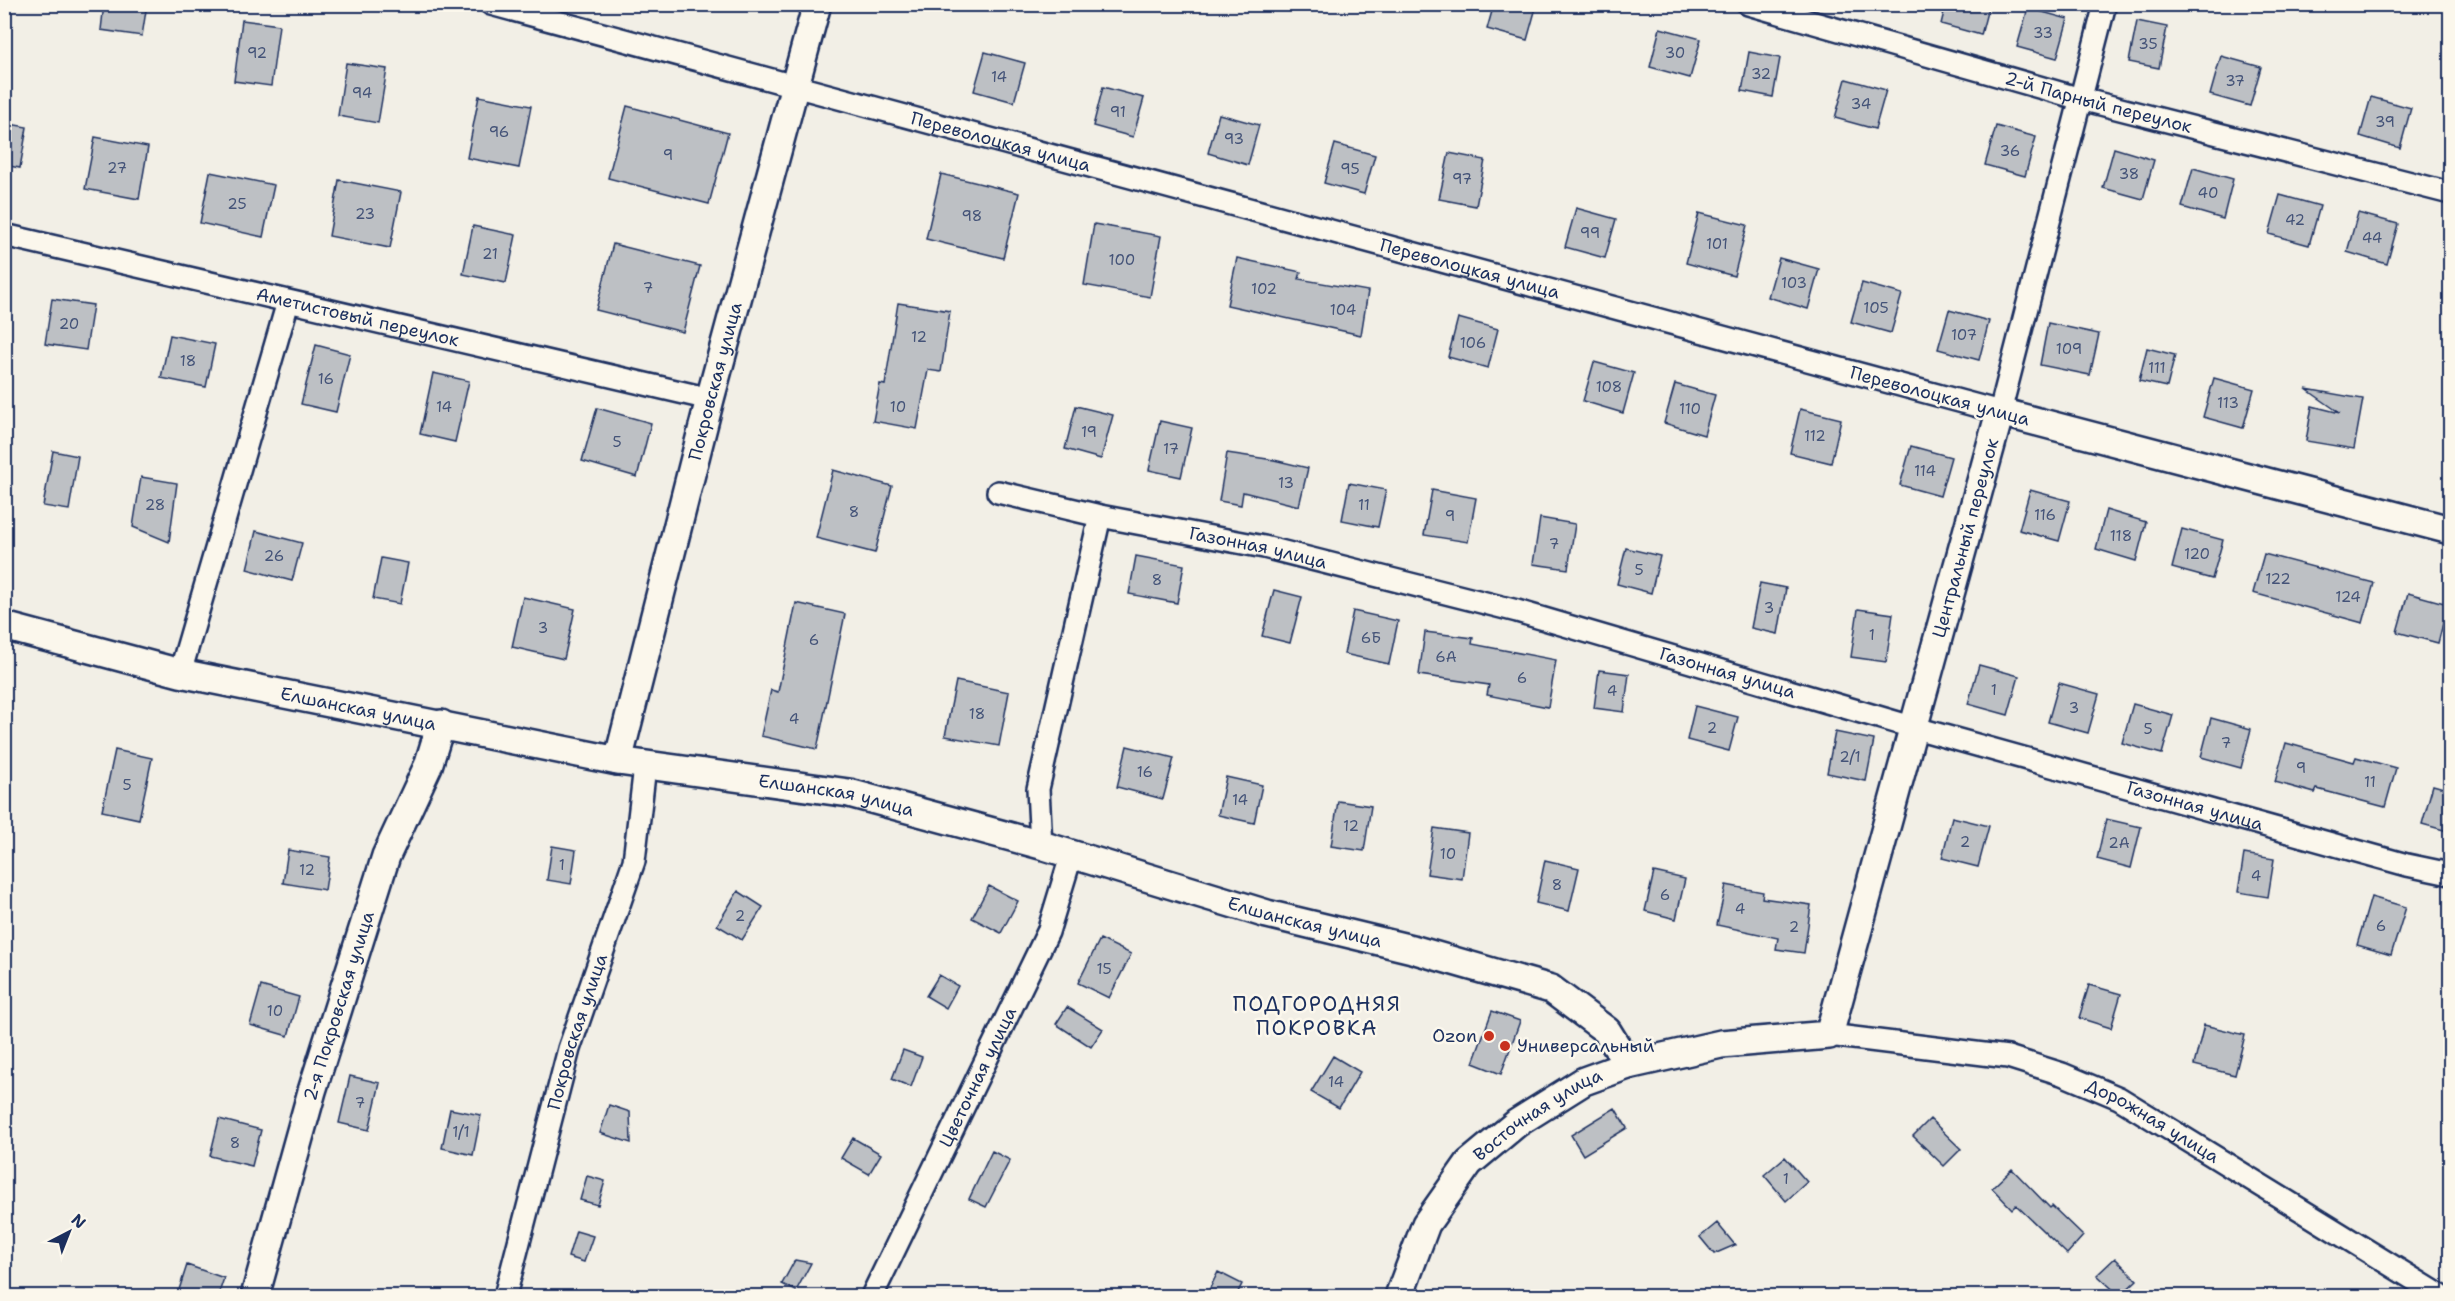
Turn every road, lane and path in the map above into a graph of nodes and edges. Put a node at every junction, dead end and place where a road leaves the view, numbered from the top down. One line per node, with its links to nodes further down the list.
1 (491, 4): 5 (street, Переволоцкая улица)
2 (818, 4): 5 (street, Покровская улица)
3 (1748, 4): 6 (street, 2-й Парный переулок)
4 (2104, 4): 6 (street, Центральный переулок)
5 (795, 88): 10 (street, Покровская улица); 11 (street, Переволоцкая улица)
6 (2081, 99): 7 (street, 2-й Парный переулок); 11 (street, Центральный переулок)
7 (2451, 193)
8 (4, 235): 9 (street, Аметистовый переулок)
9 (288, 302): 10 (street, Аметистовый переулок); 16 (street)
10 (710, 399): 19 (street, Покровская улица)
11 (2000, 412): 14 (street, Переволоцкая улица); 18 (street, Центральный переулок)
12 (998, 492): 13 (street, Газонная улица)
13 (1100, 516): 18 (street, Газонная улица); 21 (street)
14 (2451, 530)
15 (4, 626): 16 (street, Елшанская улица)
16 (180, 673): 17 (street, Елшанская улица)
17 (441, 724): 19 (street, Елшанская улица); 26 (street, 2-я Покровская улица)
18 (1912, 727): 23 (street, Газонная улица); 24 (street, Центральный переулок)
19 (618, 761): 20 (street, Елшанская улица)
20 (645, 766): 21 (street, Елшанская улица); 27 (street, Покровская улица)
21 (1041, 845): 22 (street, Елшанская улица)
22 (1072, 853): 25 (street, Елшанская улица); 28 (street, Цветочная улица)
23 (2451, 874)
24 (1829, 1035): 25 (street, Восточная улица); 30 (street, Дорожная улица)
25 (1628, 1065): 29 (street, Восточная улица)
26 (255, 1296)
27 (505, 1296)
28 (872, 1296)
29 (1399, 1296)
30 (2441, 1296)

